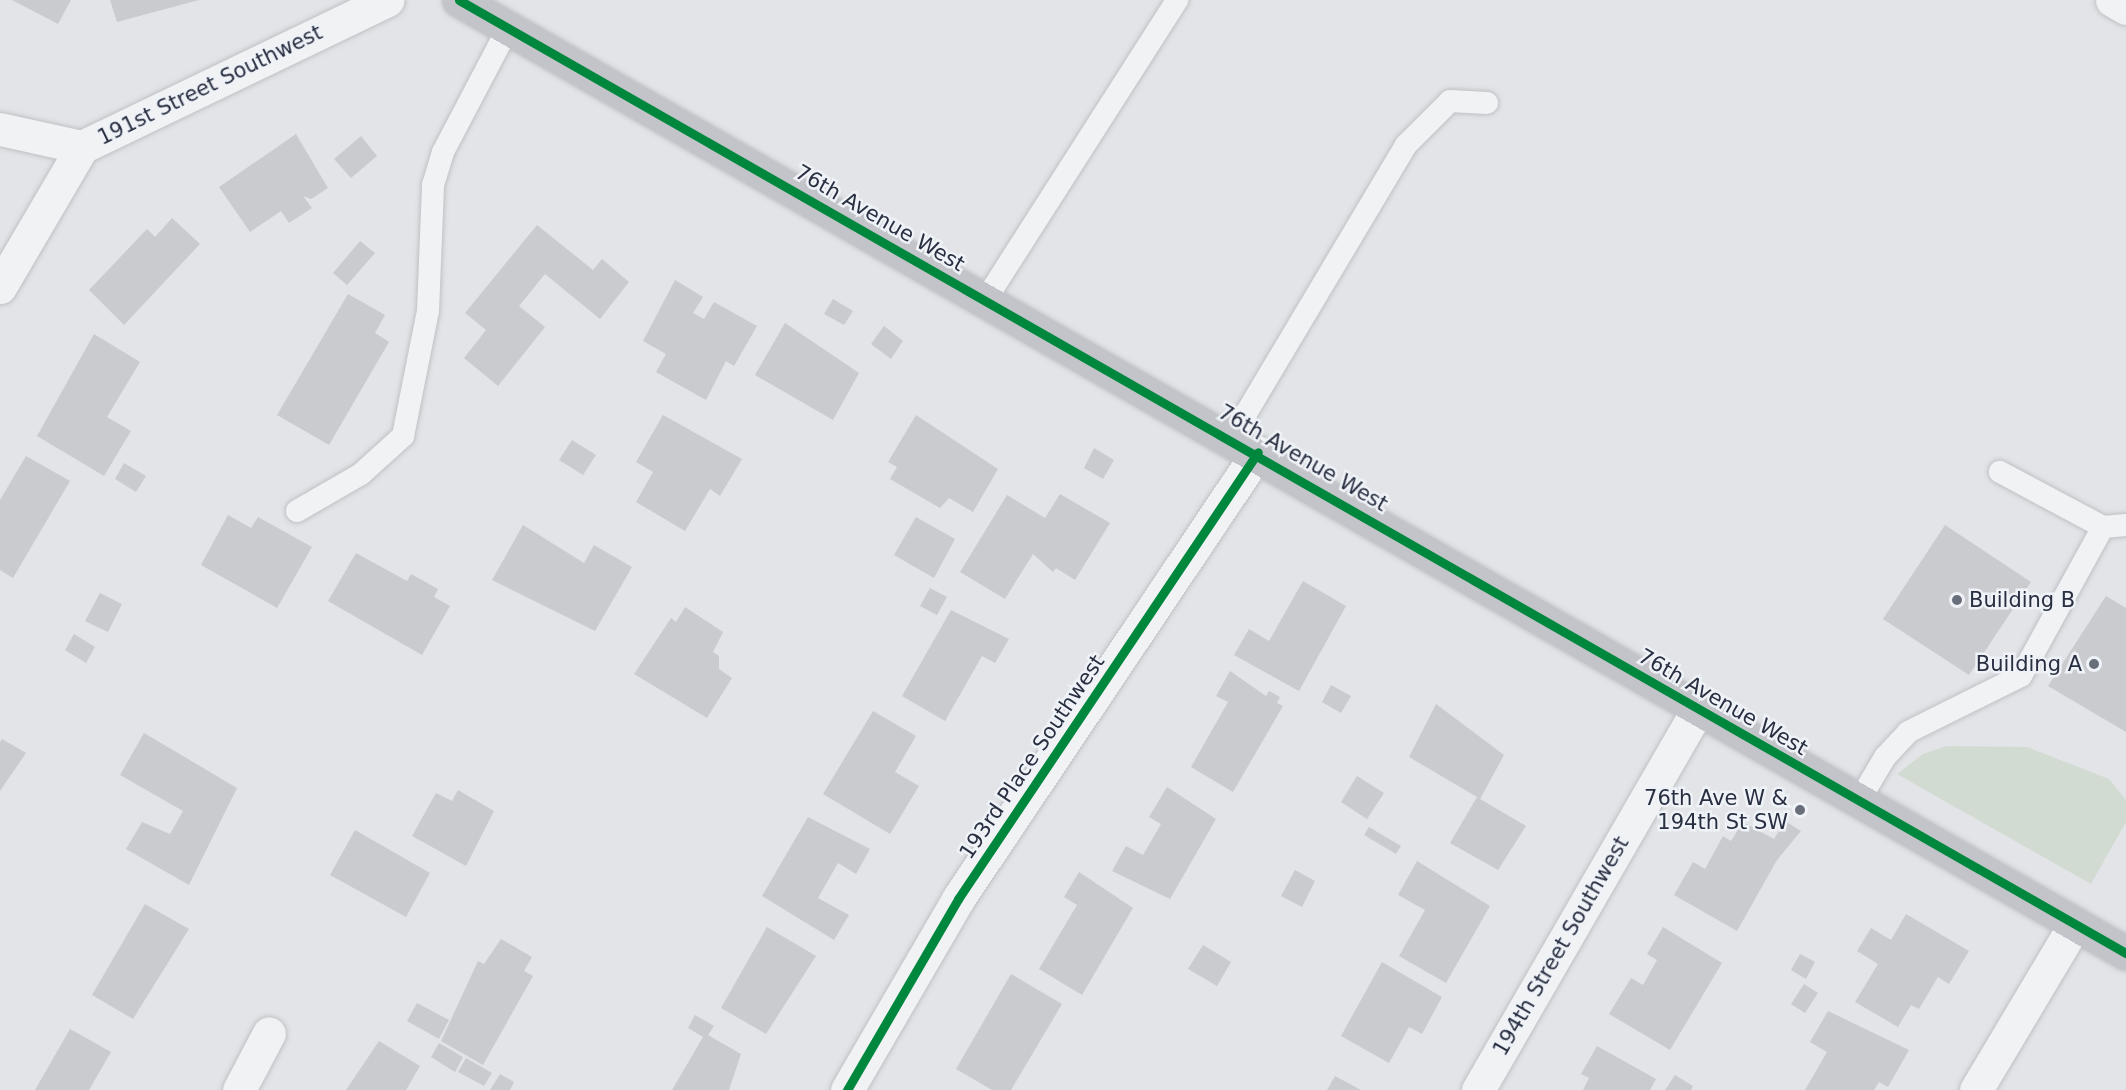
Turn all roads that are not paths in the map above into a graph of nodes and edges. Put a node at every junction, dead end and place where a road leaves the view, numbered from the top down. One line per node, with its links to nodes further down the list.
1 (388, 0): 9 (street, 191st Street Southwest)
2 (459, 0): 6 (street, 76th Avenue West)
3 (1177, 0): 11 (lane)
4 (2112, 0): 5 (street)
5 (2126, 8)
6 (508, 28): 11 (street, 76th Avenue West); 14 (lane)
7 (1487, 103): 12 (lane)
8 (0, 129): 9 (street)
9 (82, 147): 10 (street, 191st Street Southwest)
10 (0, 287)
11 (986, 299): 12 (street, 76th Avenue West)
12 (1245, 445): 17 (street, 76th Avenue West); 23 (street, 193rd Place Southwest)
13 (2000, 472): 16 (lane)
14 (297, 511)
15 (2126, 525): 16 (lane)
16 (2103, 527): 18 (lane)
17 (1698, 709): 18 (street, 76th Avenue West); 24 (street, 194th Street Southwest)
18 (1859, 801): 19 (street, 76th Avenue West)
19 (2075, 924): 20 (street, 76th Avenue West); 25 (street)
20 (2126, 953)
21 (269, 1033): 22 (street)
22 (239, 1090)
23 (847, 1090)
24 (1478, 1090)
25 (1976, 1090)

